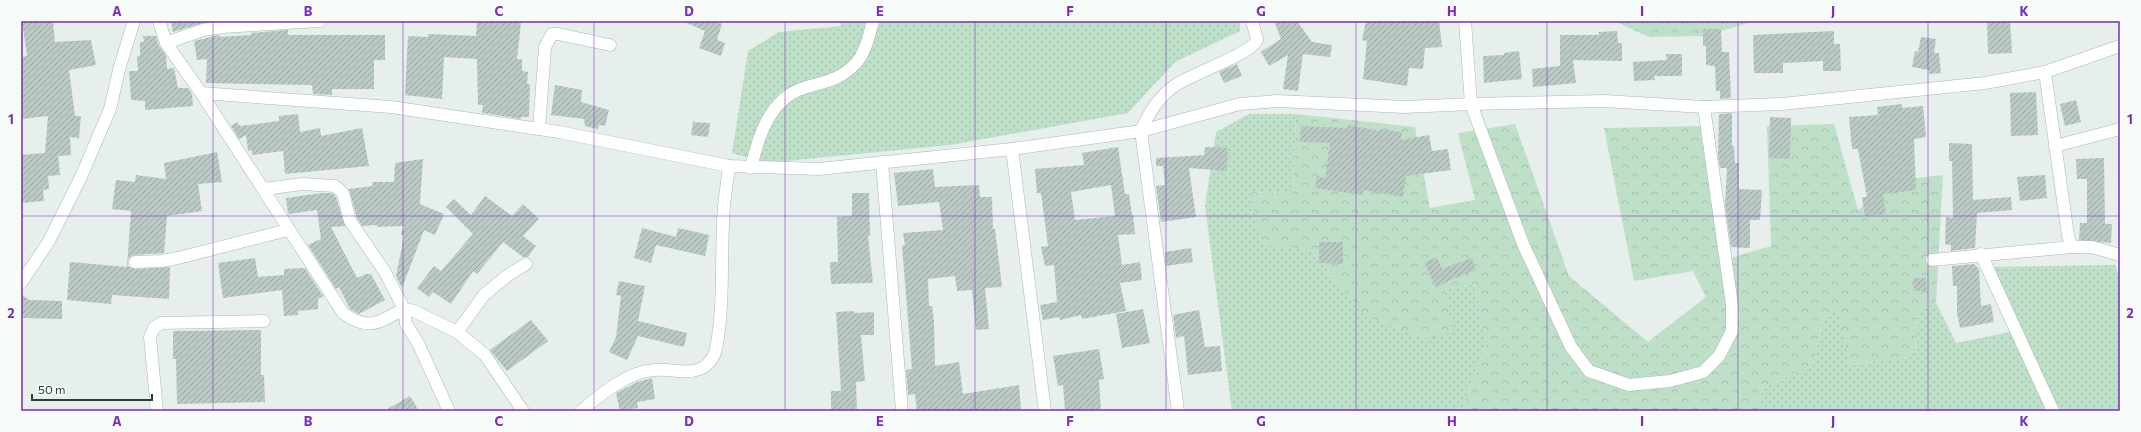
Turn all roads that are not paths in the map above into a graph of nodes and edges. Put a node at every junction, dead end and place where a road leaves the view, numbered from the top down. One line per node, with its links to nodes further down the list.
1 (134, 21): 30 (street)
2 (159, 21): 7 (street)
3 (320, 21): 7 (street)
4 (873, 21): 21 (street)
5 (1252, 21): 16 (street)
6 (1465, 21): 12 (street)
7 (166, 43): 11 (street)
8 (610, 45): 14 (street)
9 (2120, 46): 10 (street)
10 (2045, 72): 13 (street); 17 (street)
11 (201, 93): 14 (street); 22 (street)
12 (1471, 104): 13 (street); 13 (street); 16 (street)
13 (1704, 107)
14 (539, 129): 20 (street)
15 (2120, 129): 17 (street)
16 (1141, 131): 18 (street); 40 (street)
17 (2055, 146): 24 (street)
18 (1012, 149): 19 (street); 39 (street)
19 (882, 162): 21 (street); 38 (street)
20 (729, 166): 21 (street); 37 (street)
21 (751, 168)
22 (264, 189): 23 (street); 31 (street)
23 (288, 230): 28 (street); 31 (street)
24 (2072, 246): 25 (street); 26 (street)
25 (1981, 254): 27 (street); 41 (street)
26 (2120, 255)
27 (1932, 260)
28 (135, 262)
29 (526, 264): 33 (street)
30 (21, 283)
31 (404, 309): 33 (street); 35 (street)
32 (264, 321): 34 (street)
33 (457, 332): 36 (street)
34 (157, 411)
35 (449, 411)
36 (523, 411)
37 (581, 411)
38 (902, 411)
39 (1045, 411)
40 (1178, 411)
41 (2053, 411)

